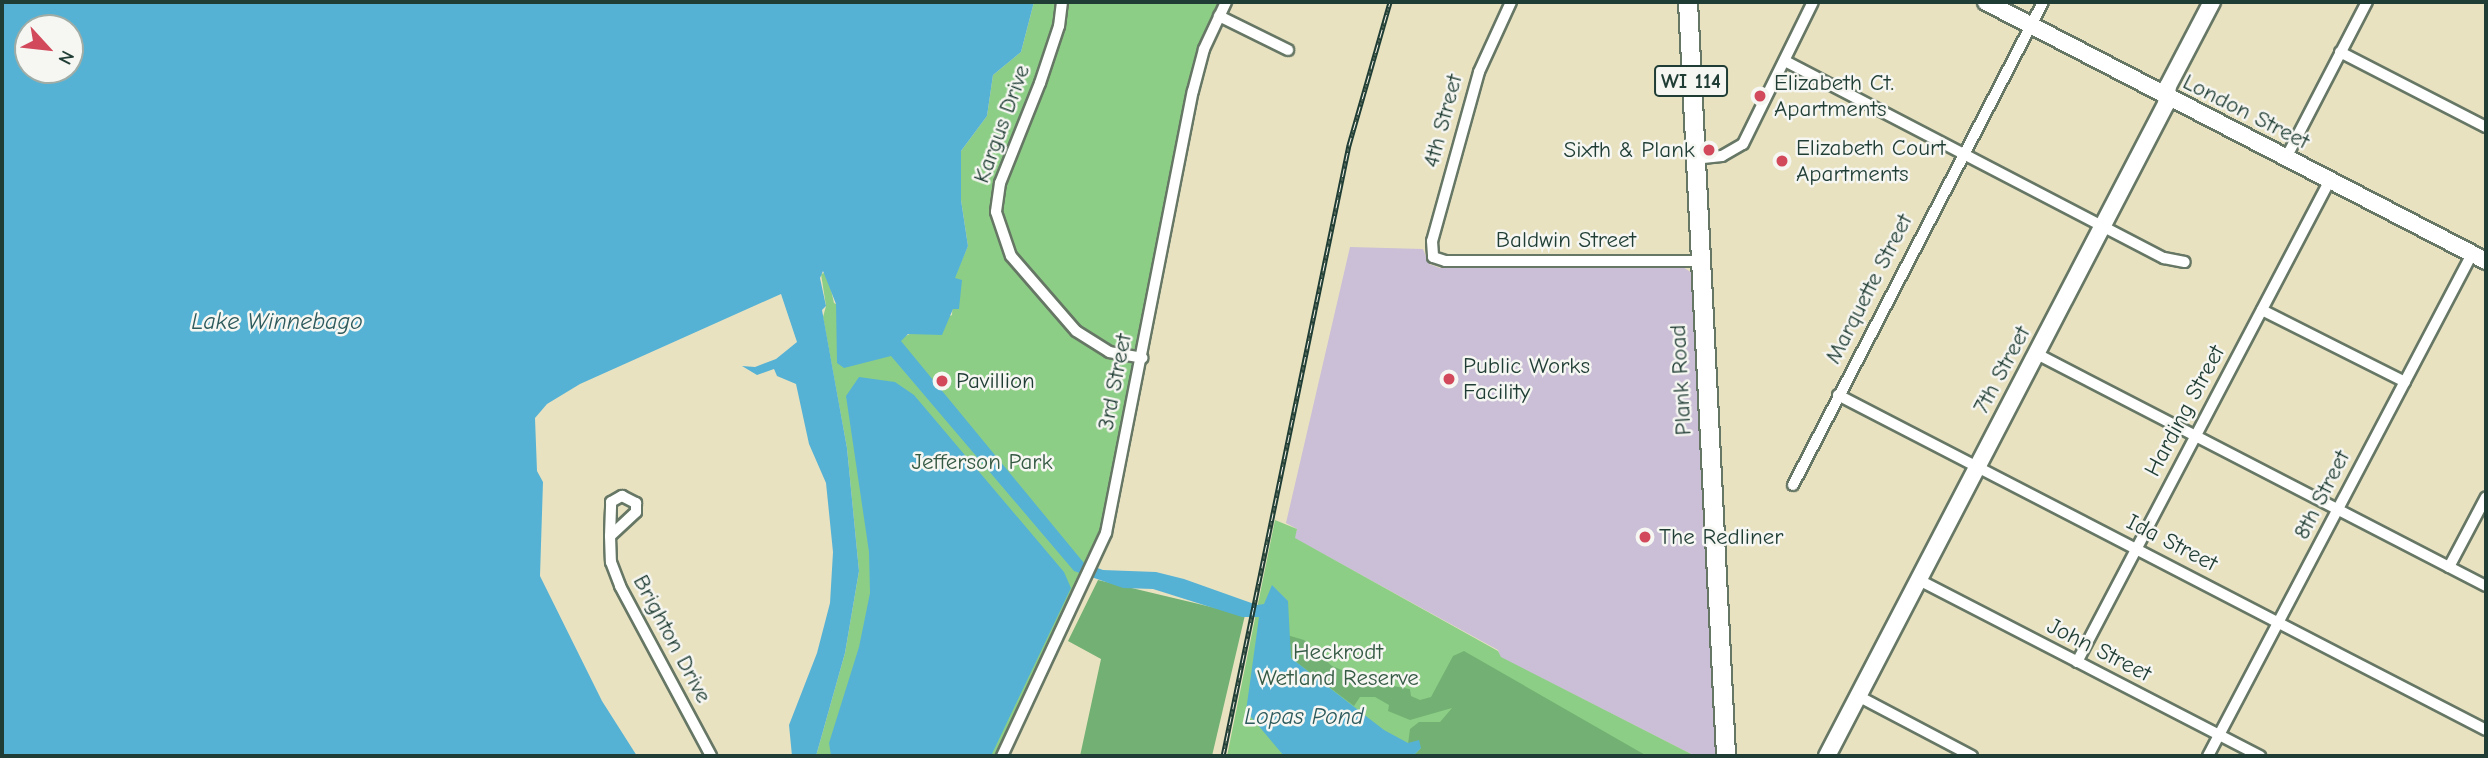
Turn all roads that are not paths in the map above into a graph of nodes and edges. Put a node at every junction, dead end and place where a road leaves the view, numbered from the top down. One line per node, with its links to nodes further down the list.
1 (1062, 2): 28 (street, Kargus Drive)
2 (1226, 2): 10 (street, 3rd Street)
3 (1511, 2): 22 (street, 4th Street)
4 (1688, 2): 19 (main road, Plank Road / WI 114)
5 (1813, 2): 14 (street)
6 (1986, 2): 11 (street, London Street)
7 (2043, 2): 11 (street, Marquette Street)
8 (2211, 2): 15 (street, 7th Street)
9 (2367, 2): 13 (street)
10 (1219, 16): 12 (street); 28 (street, 3rd Street)
11 (2030, 25): 15 (street, London Street); 17 (street, Marquette Street)
12 (1287, 50)
13 (2340, 52): 16 (street); 18 (street)
14 (1785, 61): 17 (street); 19 (street)
15 (2167, 96): 18 (street, London Street); 21 (street, 7th Street)
16 (2486, 127)
17 (1964, 153): 21 (street); 30 (street, Marquette Street)
18 (2286, 158): 20 (street, London Street)
19 (1694, 159): 24 (main road, Plank Road / WI 114)
20 (2330, 180): 23 (street, London Street); 26 (street, Harding Street)
21 (2102, 226): 25 (street); 27 (street, 7th Street)
22 (1433, 257): 24 (street, Baldwin Street)
23 (2479, 257): 29 (street, 8th Street)
24 (1699, 261): 48 (main road, Plank Road / WI 114)
25 (2185, 262)
26 (2262, 310): 29 (street); 31 (street, Harding Street)
27 (2037, 354): 31 (street); 32 (street, 7th Street)
28 (1142, 358): 47 (street, 3rd Street)
29 (2404, 382): 35 (street, 8th Street)
30 (1838, 395): 32 (street, Ida Street); 33 (street, Marquette Street)
31 (2196, 437): 35 (street); 37 (street, Harding Street)
32 (1978, 466): 37 (street, Ida Street); 39 (street, 7th Street)
33 (1793, 485)
34 (2486, 497): 38 (street)
35 (2338, 509): 38 (street); 41 (street, 8th Street)
36 (610, 537): 46 (street, Brighton Drive)
37 (2137, 549): 41 (street, Ida Street); 42 (street, Harding Street)
38 (2449, 567): 40 (street)
39 (1919, 580): 42 (street, John Street); 43 (street, 7th Street)
40 (2486, 586)
41 (2278, 622): 44 (street, Ida Street); 45 (street, 8th Street)
42 (2077, 662): 45 (street, John Street)
43 (1858, 696): 49 (street, 7th Street); 50 (street)
44 (2486, 730)
45 (2219, 735): 51 (street, 8th Street); 52 (street, John Street)
46 (711, 756)
47 (1002, 756)
48 (1726, 756)
49 (1826, 756)
50 (1972, 756)
51 (2208, 756)
52 (2260, 756)

